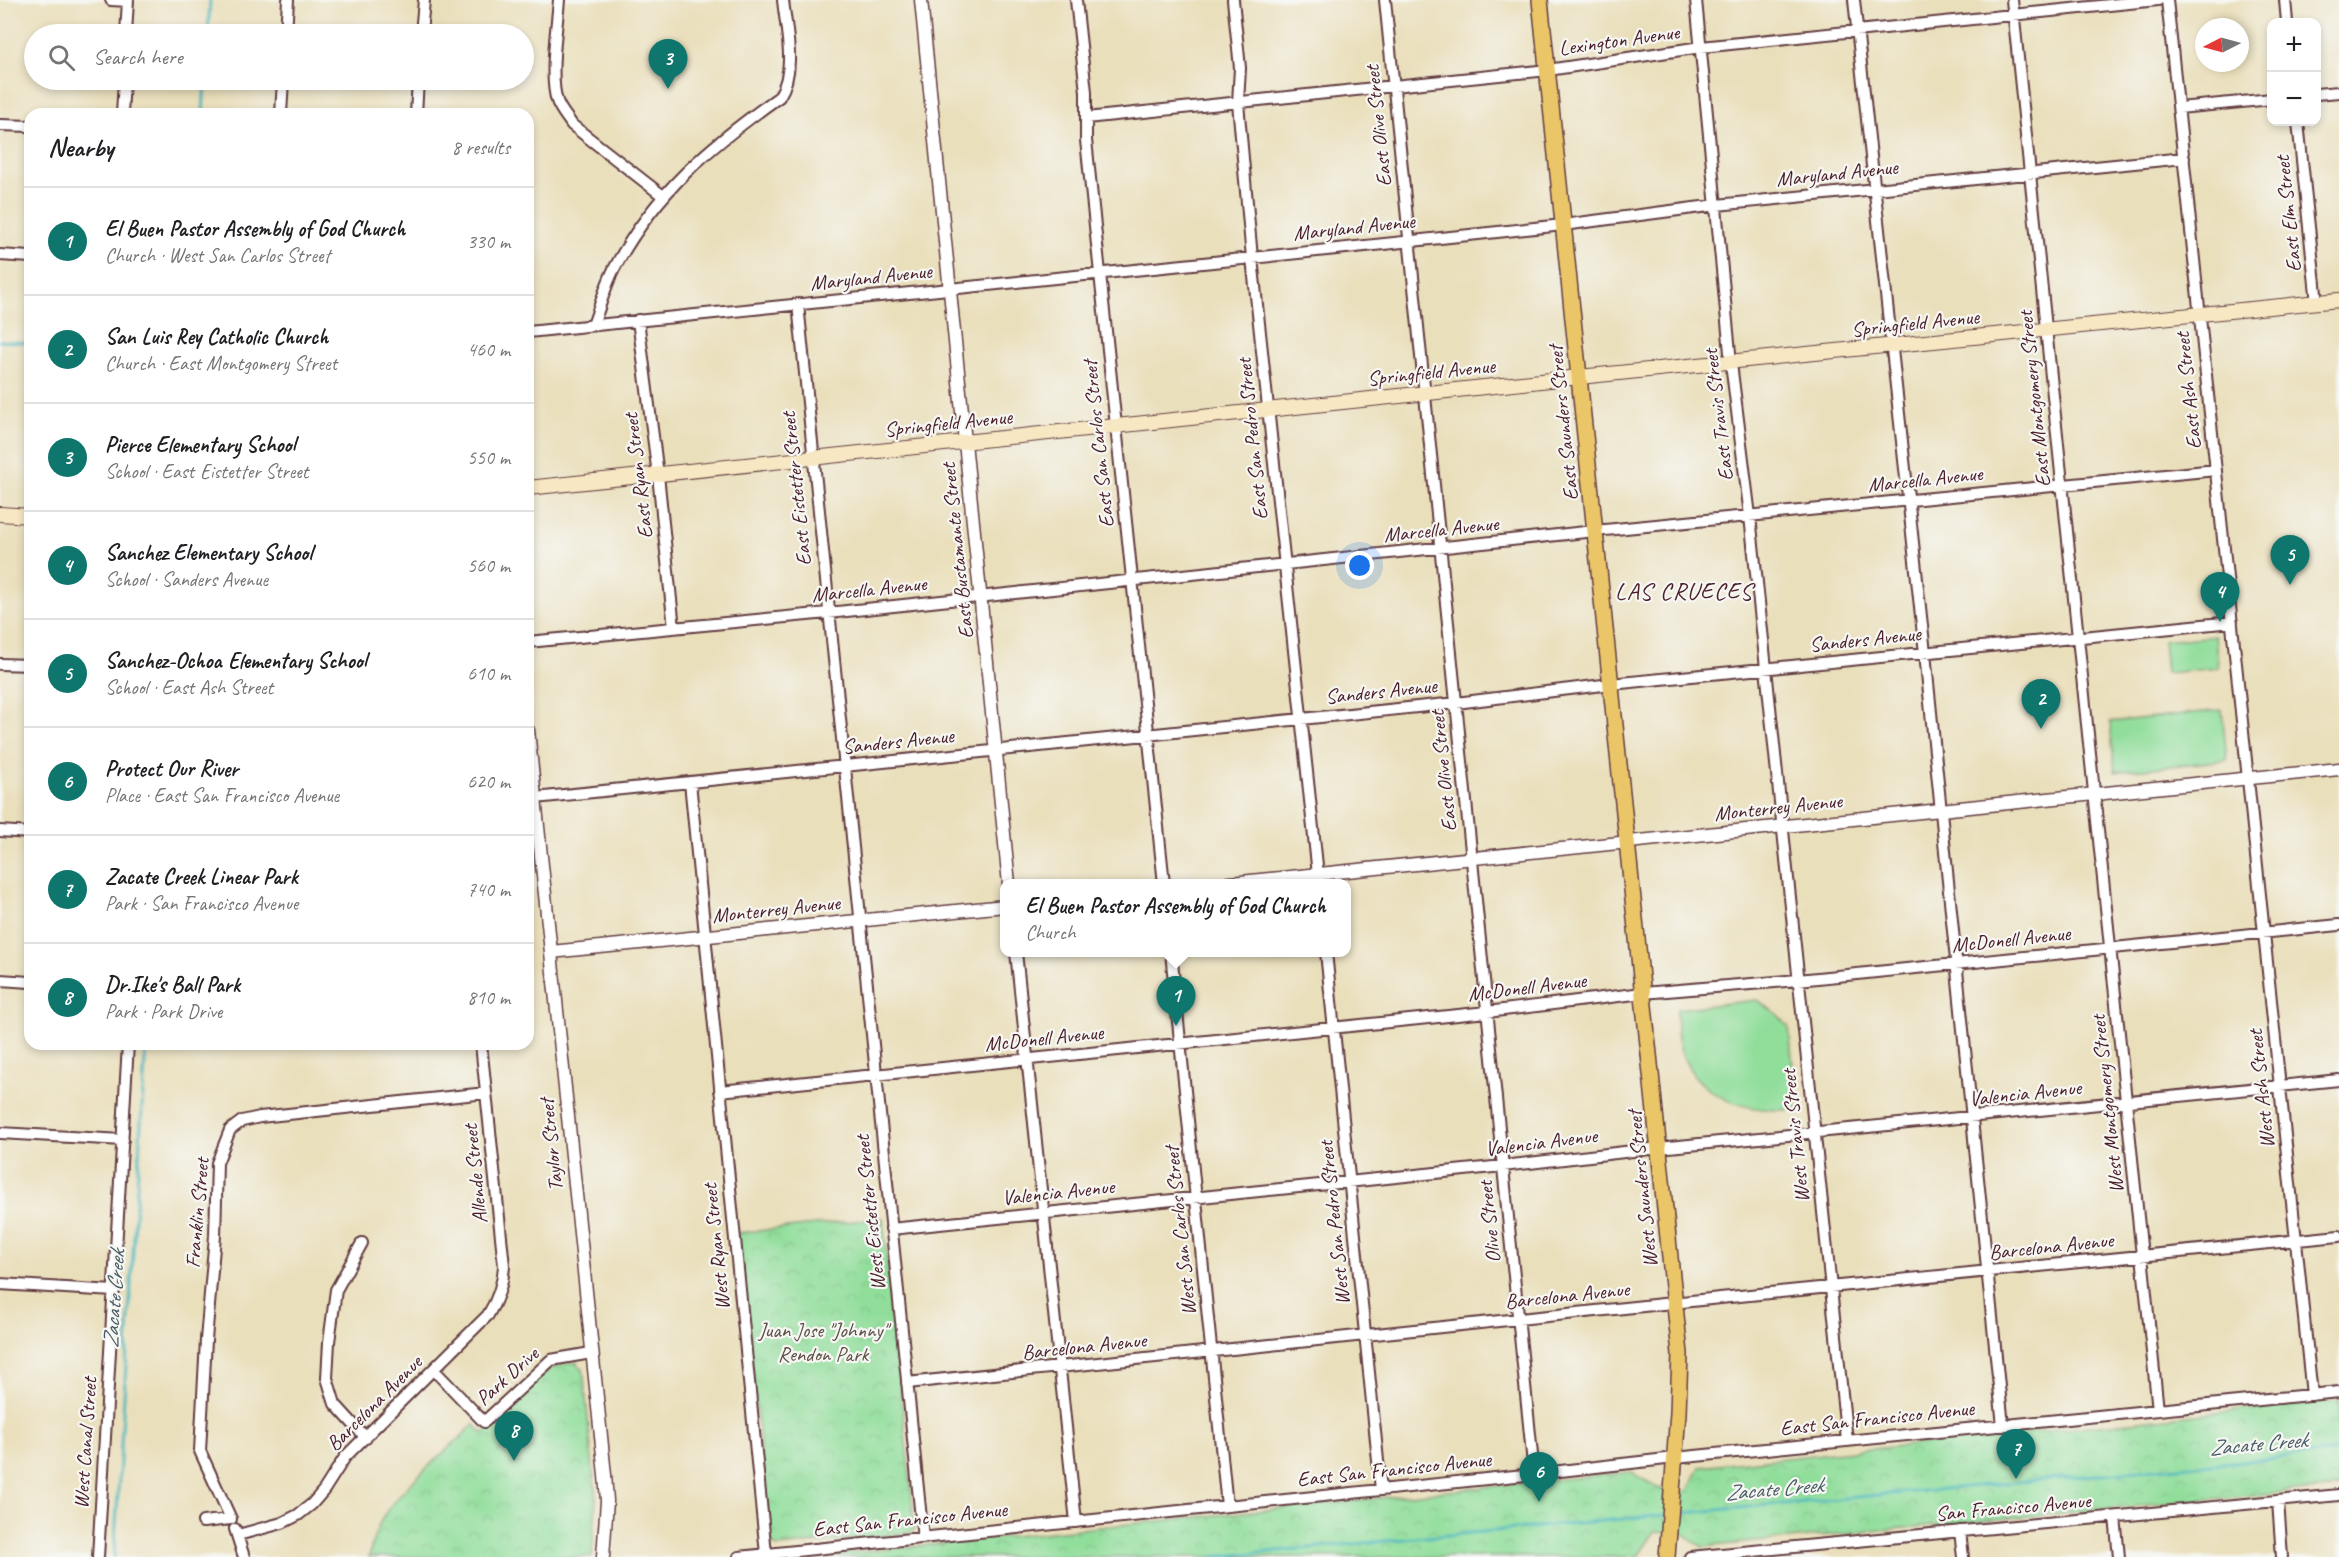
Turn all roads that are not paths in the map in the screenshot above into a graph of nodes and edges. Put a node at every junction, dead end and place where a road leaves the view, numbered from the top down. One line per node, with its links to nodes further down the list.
1 (111, 0): 17 (street)
2 (288, 0): 21 (street)
3 (424, 0): 22 (street)
4 (559, 0): 45 (street)
5 (783, 0): 45 (street)
6 (921, 0): 53 (street, East Bustamante Street)
7 (1076, 0): 38 (street, East San Carlos Street)
8 (1233, 0): 33 (street, East San Pedro Street)
9 (1385, 0): 26 (street, East Olive Street)
10 (1540, 0): 25 (main road, East Saunders Street)
11 (1696, 0): 24 (street, East Travis Street)
12 (1854, 0): 23 (street)
13 (2012, 0): 18 (street, East Montgomery Street)
14 (2158, 0): 18 (street, Lexington Avenue)
15 (2167, 0): 37 (street, East Ash Street)
16 (2285, 0): 19 (street)
17 (128, 1): 20 (street)
18 (2013, 15): 23 (street, Lexington Avenue); 43 (street, East Montgomery Street)
19 (2287, 18)
20 (127, 24)
21 (287, 24)
22 (423, 24)
23 (1858, 31): 24 (street, Lexington Avenue); 44 (street)
24 (1701, 47): 25 (street, Lexington Avenue); 46 (street, East Travis Street)
25 (1548, 70): 26 (street, Lexington Avenue); 47 (main road, East Saunders Street)
26 (1394, 86): 33 (street, Lexington Avenue); 48 (street, East Olive Street)
27 (123, 90): 34 (street)
28 (283, 90): 35 (street)
29 (417, 90): 36 (street)
30 (2339, 92): 31 (street)
31 (2321, 94)
32 (2267, 99): 37 (street)
33 (1238, 103): 38 (street, Lexington Avenue); 51 (street, East San Pedro Street)
34 (122, 108)
35 (282, 108)
36 (416, 108)
37 (2179, 108): 42 (street, East Ash Street)
38 (1086, 118): 52 (street, East San Carlos Street)
39 (0, 124): 40 (street)
40 (24, 126)
41 (2298, 126): 55 (street, East Elm Street)
42 (2184, 158): 43 (street, Maryland Avenue); 57 (street, East Ash Street)
43 (2030, 173): 44 (street, Maryland Avenue); 60 (street, East Montgomery Street)
44 (1875, 189): 46 (street, Maryland Avenue); 62 (street)
45 (663, 196): 59 (street)
46 (1717, 205): 47 (street, Maryland Avenue); 63 (street, East Travis Street)
47 (1563, 225): 48 (street, Maryland Avenue); 64 (main road, East Saunders Street)
48 (1409, 240): 51 (street, Maryland Avenue); 65 (street, East Olive Street)
49 (0, 255): 50 (street)
50 (24, 257)
51 (1252, 258): 52 (street, Maryland Avenue); 66 (street, East San Pedro Street)
52 (1100, 273): 53 (street, Maryland Avenue); 67 (street, East San Carlos Street)
53 (950, 288): 56 (street, Maryland Avenue); 68 (street, East Bustamante Street)
54 (2339, 300): 55 (main road, Springfield Avenue)
55 (2317, 303): 57 (main road, Springfield Avenue)
56 (798, 304): 58 (street, Maryland Avenue); 69 (street, East Eistetter Street)
57 (2200, 315): 60 (main road, Springfield Avenue); 70 (street, East Ash Street)
58 (638, 320): 59 (street, Maryland Avenue); 71 (street, East Ryan Street)
59 (593, 325): 61 (street, Maryland Avenue)
60 (2046, 330): 62 (main road, Springfield Avenue); 72 (street, East Montgomery Street)
61 (534, 331)
62 (1892, 347): 63 (main road, Springfield Avenue); 74 (street)
63 (1731, 363): 64 (main road, Springfield Avenue); 77 (street, East Travis Street)
64 (1579, 378): 65 (main road, Springfield Avenue); 78 (main road, East Saunders Street)
65 (1424, 394): 66 (main road, Springfield Avenue); 79 (street, East Olive Street)
66 (1268, 411): 67 (main road, Springfield Avenue); 80 (street, East San Pedro Street)
67 (1116, 427): 68 (main road, Springfield Avenue); 81 (street, East San Carlos Street)
68 (966, 442): 69 (main road, Springfield Avenue); 82 (street, East Bustamante Street)
69 (812, 459): 71 (main road, Springfield Avenue); 83 (street, East Eistetter Street)
70 (2216, 470): 72 (street, Marcella Avenue); 84 (street, East Ash Street)
71 (658, 475): 73 (main road, Springfield Avenue); 85 (street, East Ryan Street)
72 (2063, 485): 74 (street, Marcella Avenue); 86 (street, East Montgomery Street)
73 (534, 487)
74 (1909, 500): 77 (street, Marcella Avenue); 88 (street)
75 (0, 514): 76 (main road)
76 (24, 516)
77 (1750, 516): 78 (street, Marcella Avenue); 91 (street, East Travis Street)
78 (1595, 531): 79 (street, Marcella Avenue); 92 (main road, East Saunders Street)
79 (1440, 549): 80 (street, Marcella Avenue); 93 (street, East Olive Street)
80 (1284, 565): 81 (street, Marcella Avenue); 94 (street, East San Pedro Street)
81 (1132, 581): 82 (street, Marcella Avenue); 95 (street, East San Carlos Street)
82 (981, 597): 83 (street, Marcella Avenue); 96 (street, East Bustamante Street)
83 (828, 613): 85 (street, Marcella Avenue); 97 (street, East Eistetter Street)
84 (2232, 622): 86 (street, Sanders Avenue); 99 (street, East Ash Street)
85 (674, 628): 87 (street, Marcella Avenue)
86 (2079, 637): 88 (street, Sanders Avenue); 102 (street, East Montgomery Street)
87 (534, 641)
88 (1925, 653): 91 (street, Sanders Avenue); 104 (street)
89 (0, 664): 90 (street)
90 (24, 665)
91 (1766, 669): 92 (street, Sanders Avenue); 105 (street, East Travis Street)
92 (1611, 684): 93 (street, Sanders Avenue); 108 (main road, East Saunders Street)
93 (1456, 703): 94 (street, Sanders Avenue); 109 (street, East Olive Street)
94 (1301, 719): 95 (street, Sanders Avenue); 112 (street, East San Pedro Street)
95 (1148, 735): 96 (street, Sanders Avenue); 111 (street, East San Carlos Street)
96 (996, 751): 97 (street, Sanders Avenue); 110 (street, East Bustamante Street)
97 (844, 767): 100 (street, Sanders Avenue); 114 (street, East Eistetter Street)
98 (2339, 769): 99 (street, Monterrey Avenue)
99 (2248, 778): 102 (street, Monterrey Avenue); 116 (street, West Ash Street)
100 (690, 782): 103 (street, Sanders Avenue); 117 (street)
101 (534, 788): 103 (street, Taylor Street)
102 (2095, 794): 104 (street, Monterrey Avenue); 118 (street, West Montgomery Street)
103 (535, 798): 119 (street, Taylor Street)
104 (1940, 810): 105 (street, Monterrey Avenue); 123 (street)
105 (1781, 826): 108 (street, Monterrey Avenue); 125 (street, West Travis Street)
106 (0, 831): 107 (street)
107 (24, 833)
108 (1628, 842): 109 (street, Monterrey Avenue); 127 (main road, West Saunders Street)
109 (1472, 858): 112 (street, Monterrey Avenue); 128 (street, Olive Street)
110 (1009, 879)
111 (1163, 879)
112 (1318, 879)
113 (1000, 907): 114 (street, Monterrey Avenue)
114 (859, 921): 117 (street, Monterrey Avenue); 134 (street, West Eistetter Street)
115 (2339, 925): 116 (street, McDonell Avenue)
116 (2264, 933): 118 (street, McDonell Avenue); 136 (street, West Ash Street)
117 (705, 936): 119 (street, Monterrey Avenue); 137 (street, West Ryan Street)
118 (2110, 948): 123 (street, McDonell Avenue); 139 (street, West Montgomery Street)
119 (550, 952): 163 (street, Taylor Street)
120 (1017, 957): 133 (street)
121 (1171, 957): 130 (street, West San Carlos Street)
122 (1327, 957): 129 (street, West San Pedro Street)
123 (1956, 964): 125 (street, McDonell Avenue); 140 (street)
124 (0, 980): 126 (street)
125 (1798, 980): 127 (street, McDonell Avenue); 142 (street, West Travis Street)
126 (24, 982)
127 (1643, 993): 128 (street, McDonell Avenue); 144 (main road, West Saunders Street)
128 (1487, 1012): 129 (street, McDonell Avenue); 145 (street, Olive Street)
129 (1334, 1028): 130 (street, McDonell Avenue); 146 (street, West San Pedro Street)
130 (1180, 1044): 133 (street, McDonell Avenue); 147 (street, West San Carlos Street)
131 (128, 1050): 143 (street, West Canal Street)
132 (482, 1050): 138 (street, Allende Street)
133 (1027, 1059): 134 (street, McDonell Avenue); 148 (street)
134 (875, 1075): 137 (street, McDonell Avenue); 149 (street, West Eistetter Street)
135 (2339, 1080): 136 (street, Valencia Avenue)
136 (2280, 1086): 139 (street, Valencia Avenue); 151 (street, West Ash Street)
137 (720, 1091): 187 (street, West Ryan Street)
138 (486, 1093): 158 (street, Allende Street); 180 (street, Franklin Street)
139 (2126, 1102): 140 (street, Valencia Avenue); 153 (street, West Montgomery Street)
140 (1971, 1118): 142 (street, Valencia Avenue); 154 (street)
141 (0, 1133): 143 (street)
142 (1814, 1134): 144 (street, Valencia Avenue); 156 (street, West Travis Street)
143 (123, 1140): 157 (street, West Canal Street)
144 (1659, 1148): 145 (street, Valencia Avenue); 159 (main road, West Saunders Street)
145 (1503, 1166): 146 (street, Valencia Avenue); 160 (street, Olive Street)
146 (1349, 1182): 147 (street, Valencia Avenue); 161 (street, West San Pedro Street)
147 (1196, 1198): 148 (street, Valencia Avenue); 162 (street, West San Carlos Street)
148 (1043, 1214): 149 (street, Valencia Avenue); 164 (street)
149 (891, 1229): 166 (street, West Eistetter Street)
150 (2339, 1236): 151 (street, Barcelona Avenue)
151 (2296, 1240): 153 (street, Barcelona Avenue); 168 (street, West Ash Street)
152 (362, 1243): 171 (street)
153 (2142, 1256): 154 (street, Barcelona Avenue); 169 (street, West Montgomery Street)
154 (1987, 1272): 156 (street, Barcelona Avenue); 170 (street)
155 (0, 1284): 157 (street)
156 (1830, 1287): 159 (street, Barcelona Avenue); 172 (street, West Travis Street)
157 (114, 1291): 188 (street, West Canal Street)
158 (498, 1299): 165 (street, Barcelona Avenue)
159 (1675, 1303): 160 (street, Barcelona Avenue); 173 (main road, West Saunders Street)
160 (1519, 1320): 161 (street, Barcelona Avenue); 174 (street, Olive Street)
161 (1365, 1336): 162 (street, Barcelona Avenue); 175 (street, West San Pedro Street)
162 (1212, 1352): 164 (street, Barcelona Avenue); 178 (street, West San Carlos Street)
163 (591, 1353): 165 (street, Park Drive); 190 (street, Taylor Street)
164 (1059, 1368): 166 (street, Barcelona Avenue); 182 (street)
165 (434, 1370): 171 (street, Barcelona Avenue)
166 (907, 1383): 185 (street, West Eistetter Street)
167 (2339, 1392): 168 (street, East San Francisco Avenue)
168 (2312, 1395): 169 (street, East San Francisco Avenue)
169 (2158, 1410): 170 (street, East San Francisco Avenue)
170 (2002, 1426): 172 (street, East San Francisco Avenue)
171 (366, 1437): 184 (street, Barcelona Avenue)
172 (1847, 1441): 173 (street, East San Francisco Avenue)
173 (1675, 1458): 174 (street, East San Francisco Avenue); 192 (main road, West Saunders Street)
174 (1534, 1474): 175 (street, East San Francisco Avenue)
175 (1381, 1490): 178 (street, East San Francisco Avenue)
176 (2339, 1495): 177 (street, San Francisco Avenue)
177 (2278, 1501): 179 (street, San Francisco Avenue); 196 (street)
178 (1227, 1506): 182 (street, East San Francisco Avenue)
179 (2115, 1517): 183 (street, San Francisco Avenue); 195 (street)
180 (231, 1520): 181 (street); 184 (street, Franklin Street)
181 (203, 1522)
182 (1076, 1522): 185 (street, East San Francisco Avenue)
183 (1960, 1531): 186 (street, San Francisco Avenue); 194 (street)
184 (238, 1534): 189 (street, Franklin Street)
185 (923, 1538): 187 (street, East San Francisco Avenue)
186 (1805, 1552): 193 (street, San Francisco Avenue)
187 (766, 1554): 191 (street, East San Francisco Avenue)
188 (98, 1557)
189 (244, 1557)
190 (603, 1557)
191 (739, 1557)
192 (1667, 1557)
193 (1690, 1557)
194 (1963, 1557)
195 (2119, 1557)
196 (2282, 1557)

